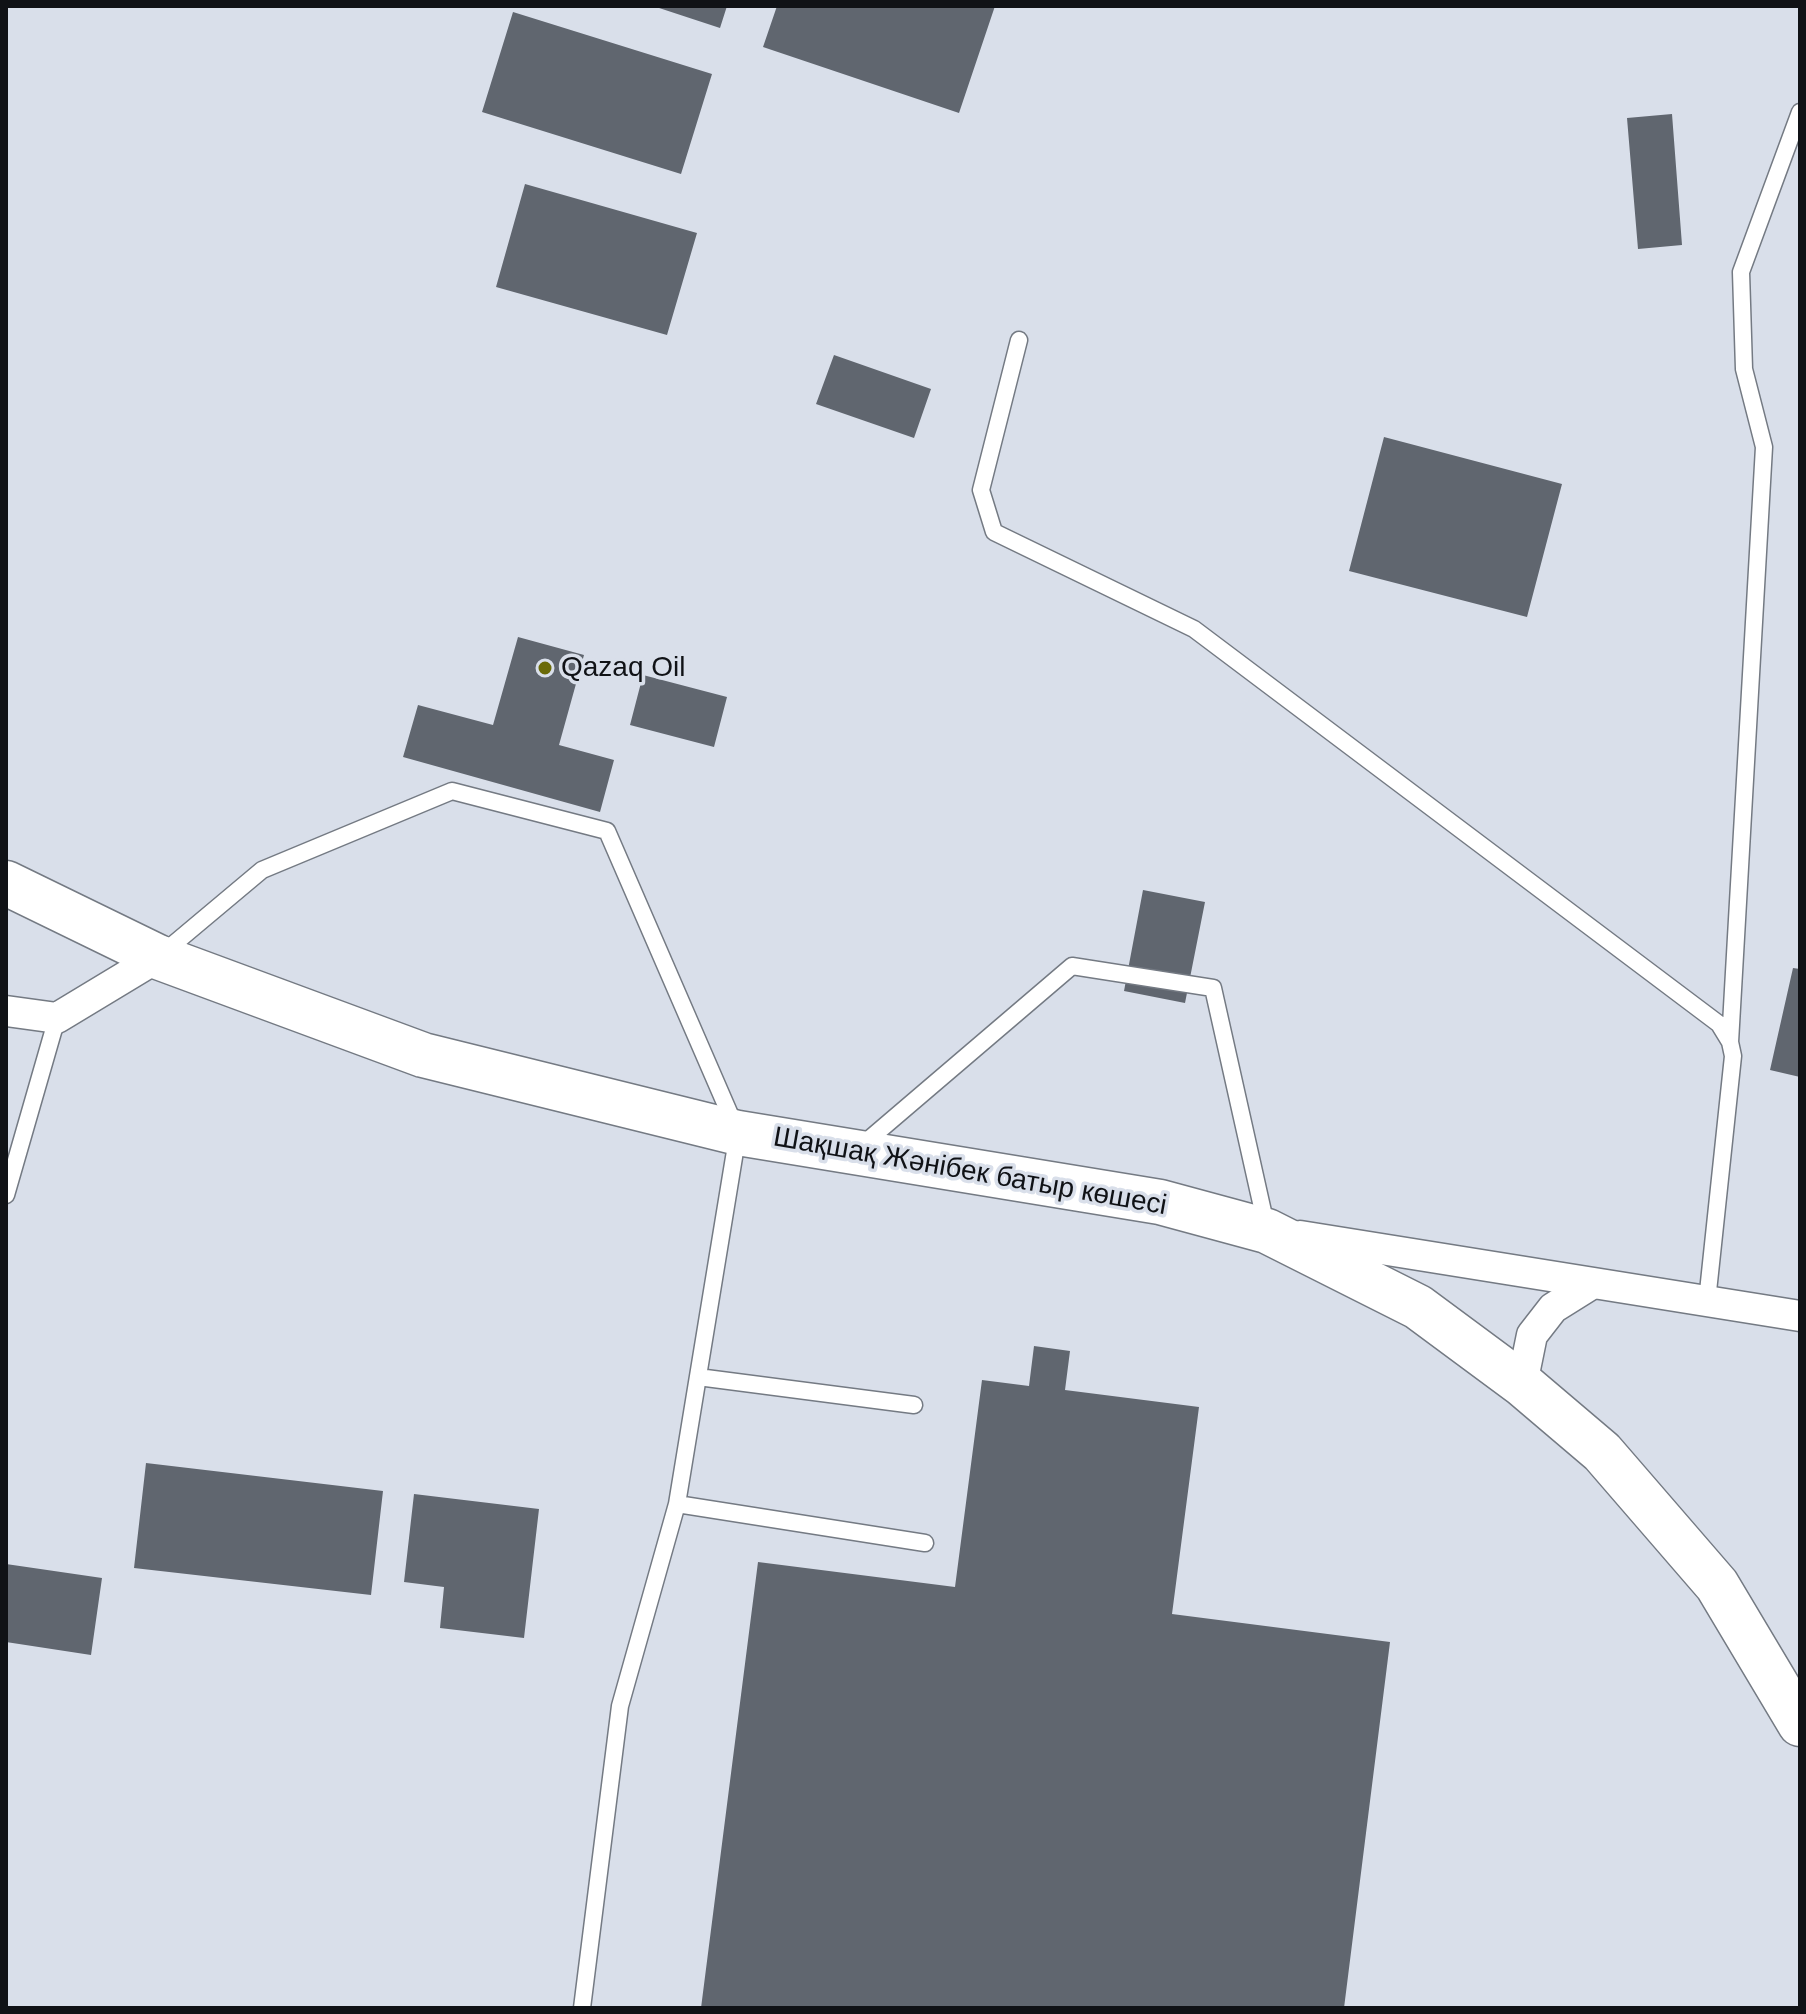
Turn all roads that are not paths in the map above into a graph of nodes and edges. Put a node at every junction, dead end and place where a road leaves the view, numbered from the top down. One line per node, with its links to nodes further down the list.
1 (1800, 112): 7 (lane)
2 (1019, 340): 7 (lane)
3 (6, 883): 4 (main road, Шақшақ Жәнібек батыр көшесі)
4 (158, 957): 6 (street); 8 (main road, Шақшақ Жәнібек батыр көшесі); 8 (lane)
5 (6, 1011): 6 (street)
6 (57, 1018): 10 (lane)
7 (1730, 1042): 13 (lane)
8 (738, 1133): 9 (main road, Шақшақ Жәнібек батыр көшесі); 15 (lane)
9 (852, 1153): 11 (main road, Шақшақ Жәнібек батыр көшесі); 11 (lane)
10 (6, 1195)
11 (1267, 1231): 12 (street, Шақшақ Жәнібек батыр көшесі); 16 (main road)
12 (1593, 1283): 13 (street, Шақшақ Жәнібек батыр көшесі); 16 (street)
13 (1707, 1301): 14 (street, Шақшақ Жәнібек батыр көшесі)
14 (1800, 1316)
15 (698, 1377): 17 (lane); 18 (lane)
16 (1522, 1384): 20 (main road)
17 (914, 1405)
18 (677, 1504): 19 (lane); 21 (lane)
19 (925, 1543)
20 (1800, 1724)
21 (582, 2008)

